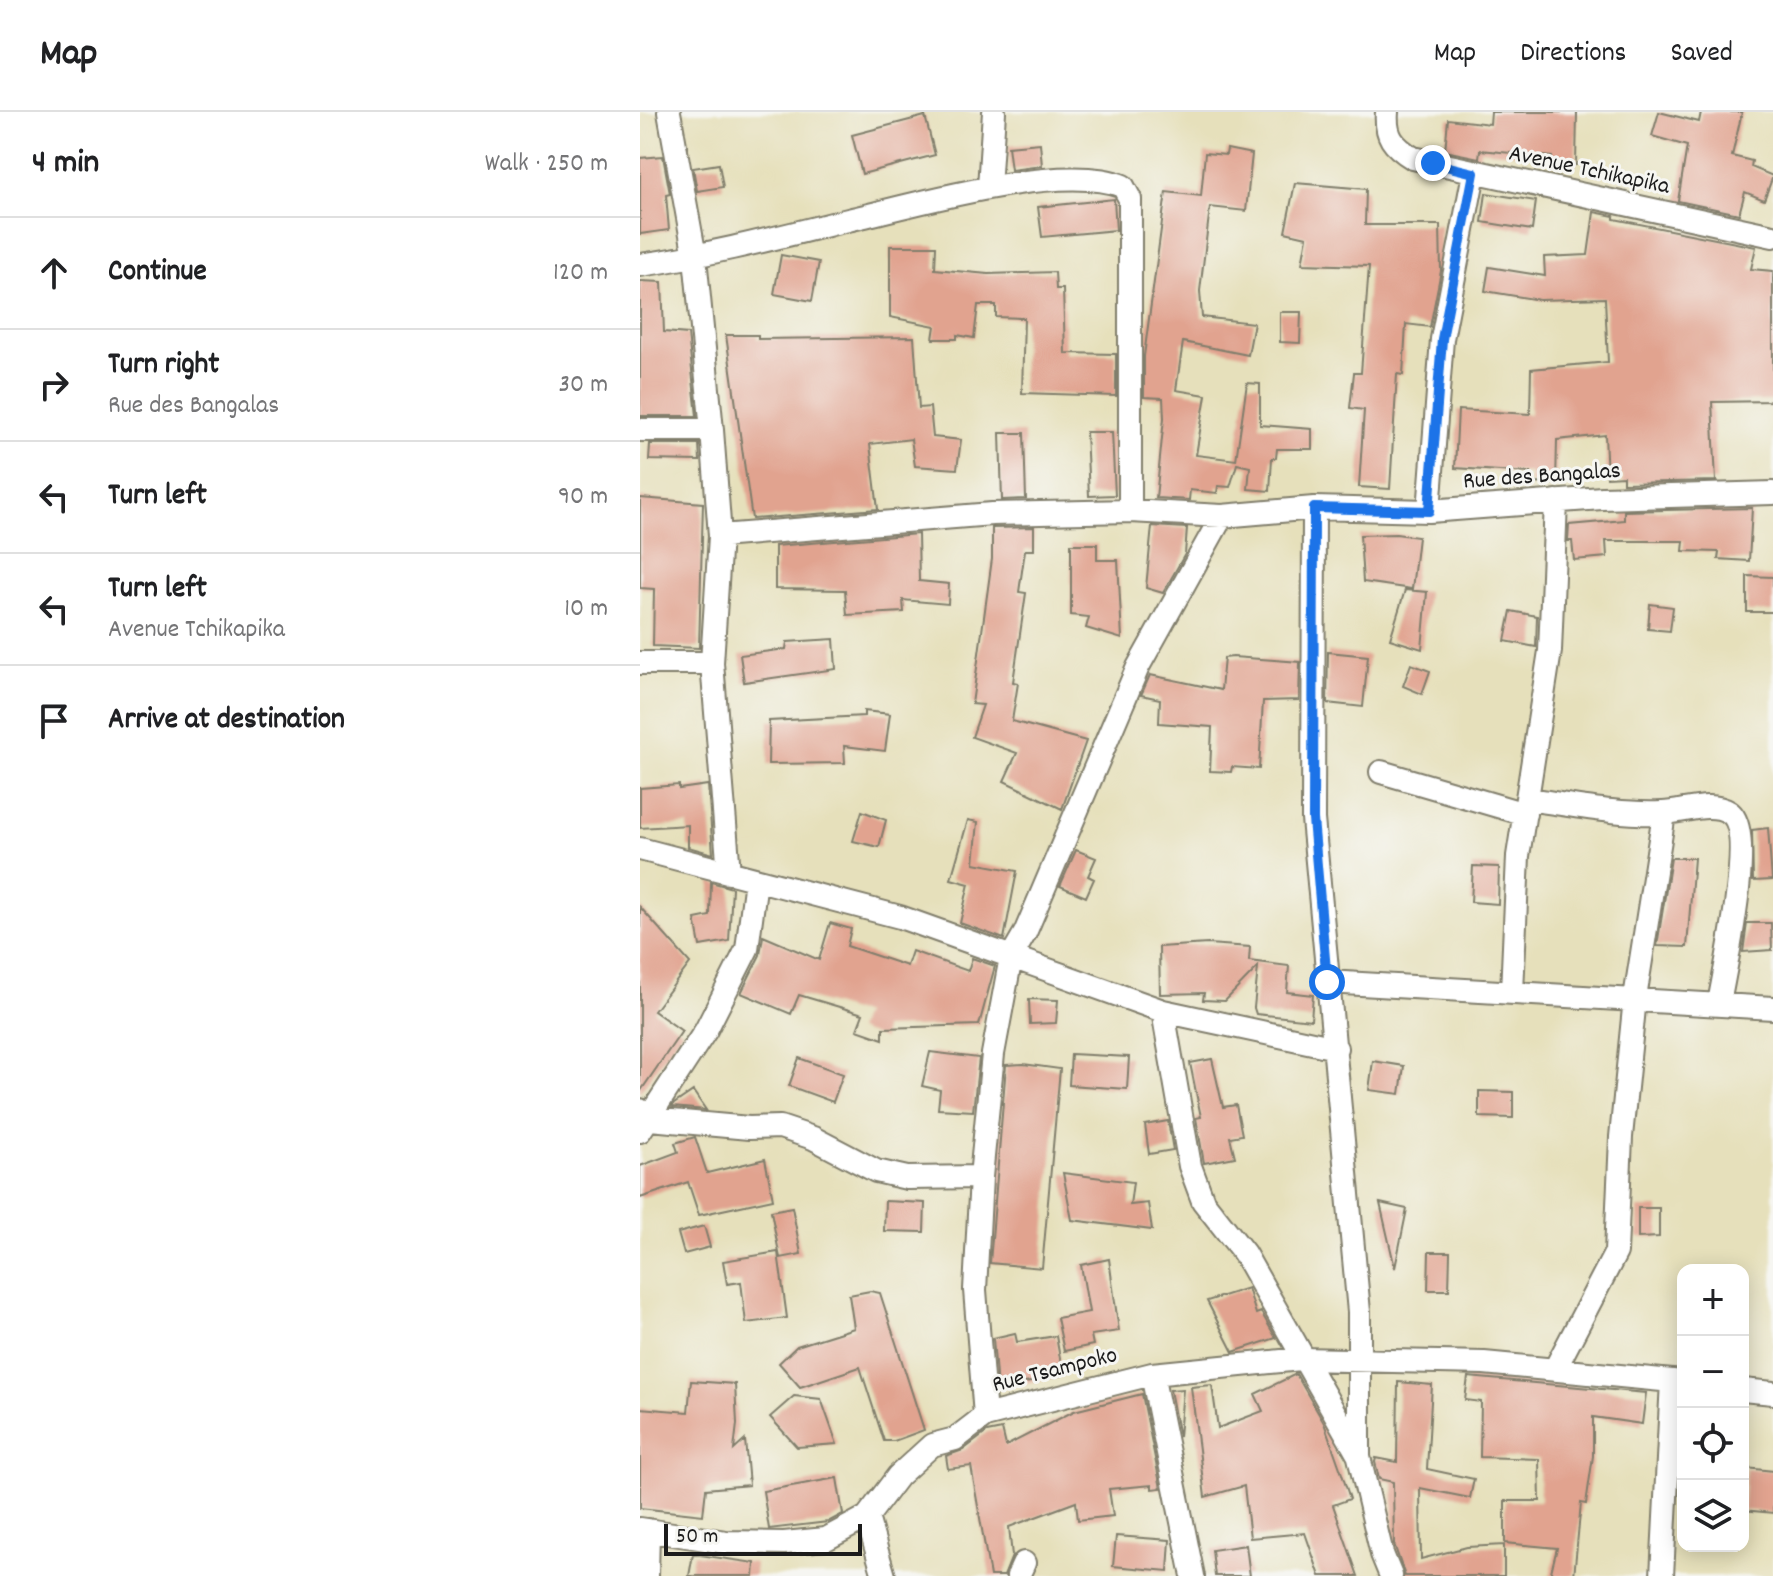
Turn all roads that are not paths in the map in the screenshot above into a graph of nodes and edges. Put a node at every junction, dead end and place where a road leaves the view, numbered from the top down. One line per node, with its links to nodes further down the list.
1 (669, 112): 7 (street)
2 (994, 112): 5 (street)
3 (1387, 112): 4 (street, Avenue Tchikapika)
4 (1474, 173): 6 (street, Avenue Tchikapika); 15 (street)
5 (989, 187): 7 (street); 14 (street)
6 (1773, 236)
7 (695, 257): 8 (street); 10 (street)
8 (640, 265)
9 (640, 430): 10 (street)
10 (712, 430): 17 (street)
11 (1773, 493): 12 (street, Rue des Bangalas)
12 (1556, 501): 15 (street, Rue des Bangalas); 21 (street)
13 (1314, 508): 15 (street, Rue des Bangalas); 16 (street, Rue des Bangalas); 27 (street)
14 (1130, 511): 16 (street, Rue des Bangalas); 17 (street, Rue des Bangalas)
15 (1429, 511)
16 (1222, 516): 26 (street)
17 (720, 536): 19 (street)
18 (640, 663): 19 (street)
19 (712, 663): 24 (street)
20 (1381, 772): 21 (street)
21 (1526, 806): 22 (street); 28 (street)
22 (1664, 814): 29 (street); 30 (street)
23 (640, 849): 24 (street)
24 (729, 873): 25 (street)
25 (756, 880): 26 (street); 34 (street)
26 (1011, 957): 32 (street); 35 (street)
27 (1327, 982): 28 (street); 33 (street)
28 (1512, 992): 29 (street)
29 (1635, 998): 30 (street); 38 (street)
30 (1719, 1004): 31 (street)
31 (1773, 1008)
32 (1163, 1011): 33 (street); 36 (street)
33 (1336, 1048): 37 (street)
34 (643, 1120): 35 (street)
35 (981, 1177): 43 (street)
36 (1301, 1359): 37 (street); 39 (street); 44 (street)
37 (1361, 1360): 38 (street); 44 (street)
38 (1555, 1369): 40 (street)
39 (1152, 1374): 43 (street, Rue Tsampoko); 49 (street, Rue Tsampoko)
40 (1677, 1381): 51 (street)
41 (1749, 1391): 42 (street)
42 (1773, 1393)
43 (985, 1416): 45 (street, Rue Tsampoko)
44 (1359, 1457): 50 (street)
45 (867, 1517): 46 (street); 48 (street)
46 (644, 1530): 47 (street)
47 (647, 1576)
48 (884, 1576)
49 (1193, 1576)
50 (1391, 1576)
51 (1662, 1576)

